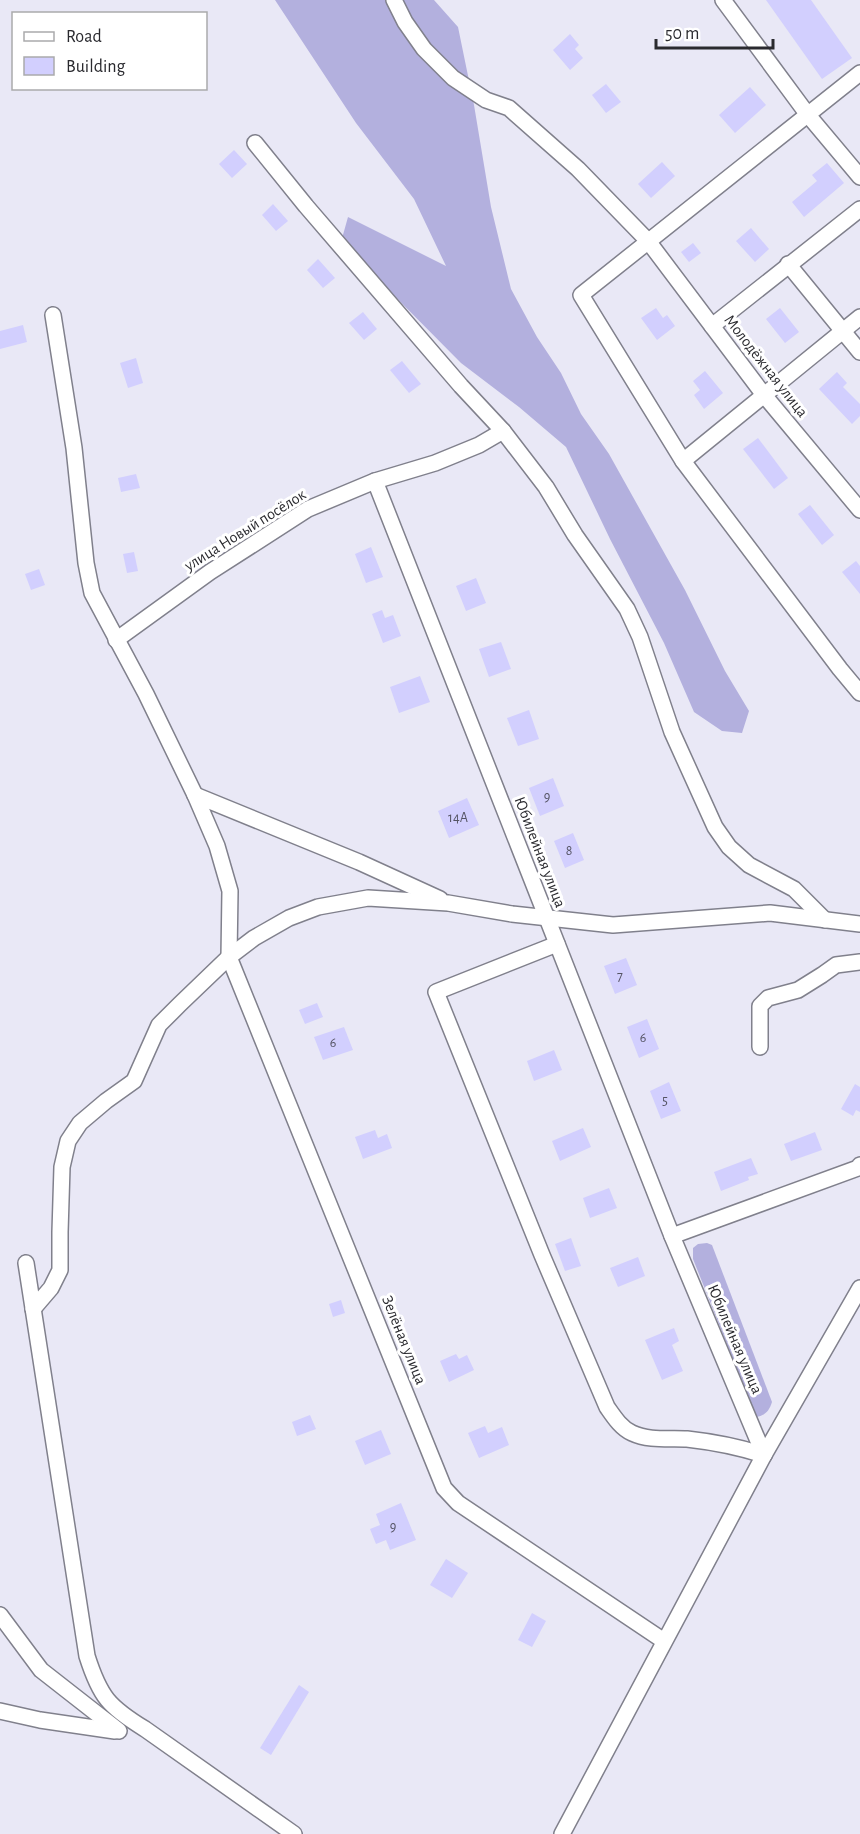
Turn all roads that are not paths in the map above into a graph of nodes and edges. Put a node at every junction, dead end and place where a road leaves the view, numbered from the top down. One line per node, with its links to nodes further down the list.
1 (394, 0): 8 (street, Молодёжная улица)
2 (723, 0): 4 (street)
3 (860, 73): 4 (street)
4 (807, 115): 6 (street); 8 (street)
5 (255, 143): 16 (street)
6 (860, 177)
7 (860, 209): 9 (street)
8 (648, 241): 12 (street, Молодёжная улица); 17 (street)
9 (789, 264): 12 (street); 13 (street)
10 (53, 315): 20 (street)
11 (860, 317): 13 (street)
12 (712, 326): 15 (street, Молодёжная улица)
13 (843, 331): 14 (street); 15 (street)
14 (860, 352)
15 (764, 396): 17 (street); 19 (street, Молодёжная улица)
16 (503, 430): 18 (street, улица Новый посёлок); 25 (street)
17 (683, 461): 21 (street)
18 (375, 481): 20 (street, улица Новый посёлок); 24 (street, Юбилейная улица)
19 (860, 510)
20 (116, 640): 22 (street)
21 (860, 693)
22 (195, 795): 23 (street); 28 (street)
23 (448, 903): 24 (street); 28 (street)
24 (546, 918): 25 (street); 27 (street, Юбилейная улица)
25 (825, 920): 26 (street)
26 (860, 924)
27 (557, 944): 32 (street, Юбилейная улица); 37 (street)
28 (229, 957): 35 (street); 39 (street, Зелёная улица)
29 (860, 962): 30 (street)
30 (760, 1047)
31 (860, 1165): 32 (street)
32 (672, 1236): 37 (street, Юбилейная улица)
33 (26, 1263): 35 (street)
34 (860, 1288): 36 (street)
35 (33, 1310): 41 (street)
36 (854, 1311): 37 (street)
37 (764, 1455): 39 (street)
38 (0, 1615): 42 (street)
39 (664, 1641): 44 (street)
40 (0, 1711): 42 (street)
41 (145, 1729): 42 (street); 43 (street)
42 (119, 1731)
43 (294, 1834)
44 (562, 1834)

